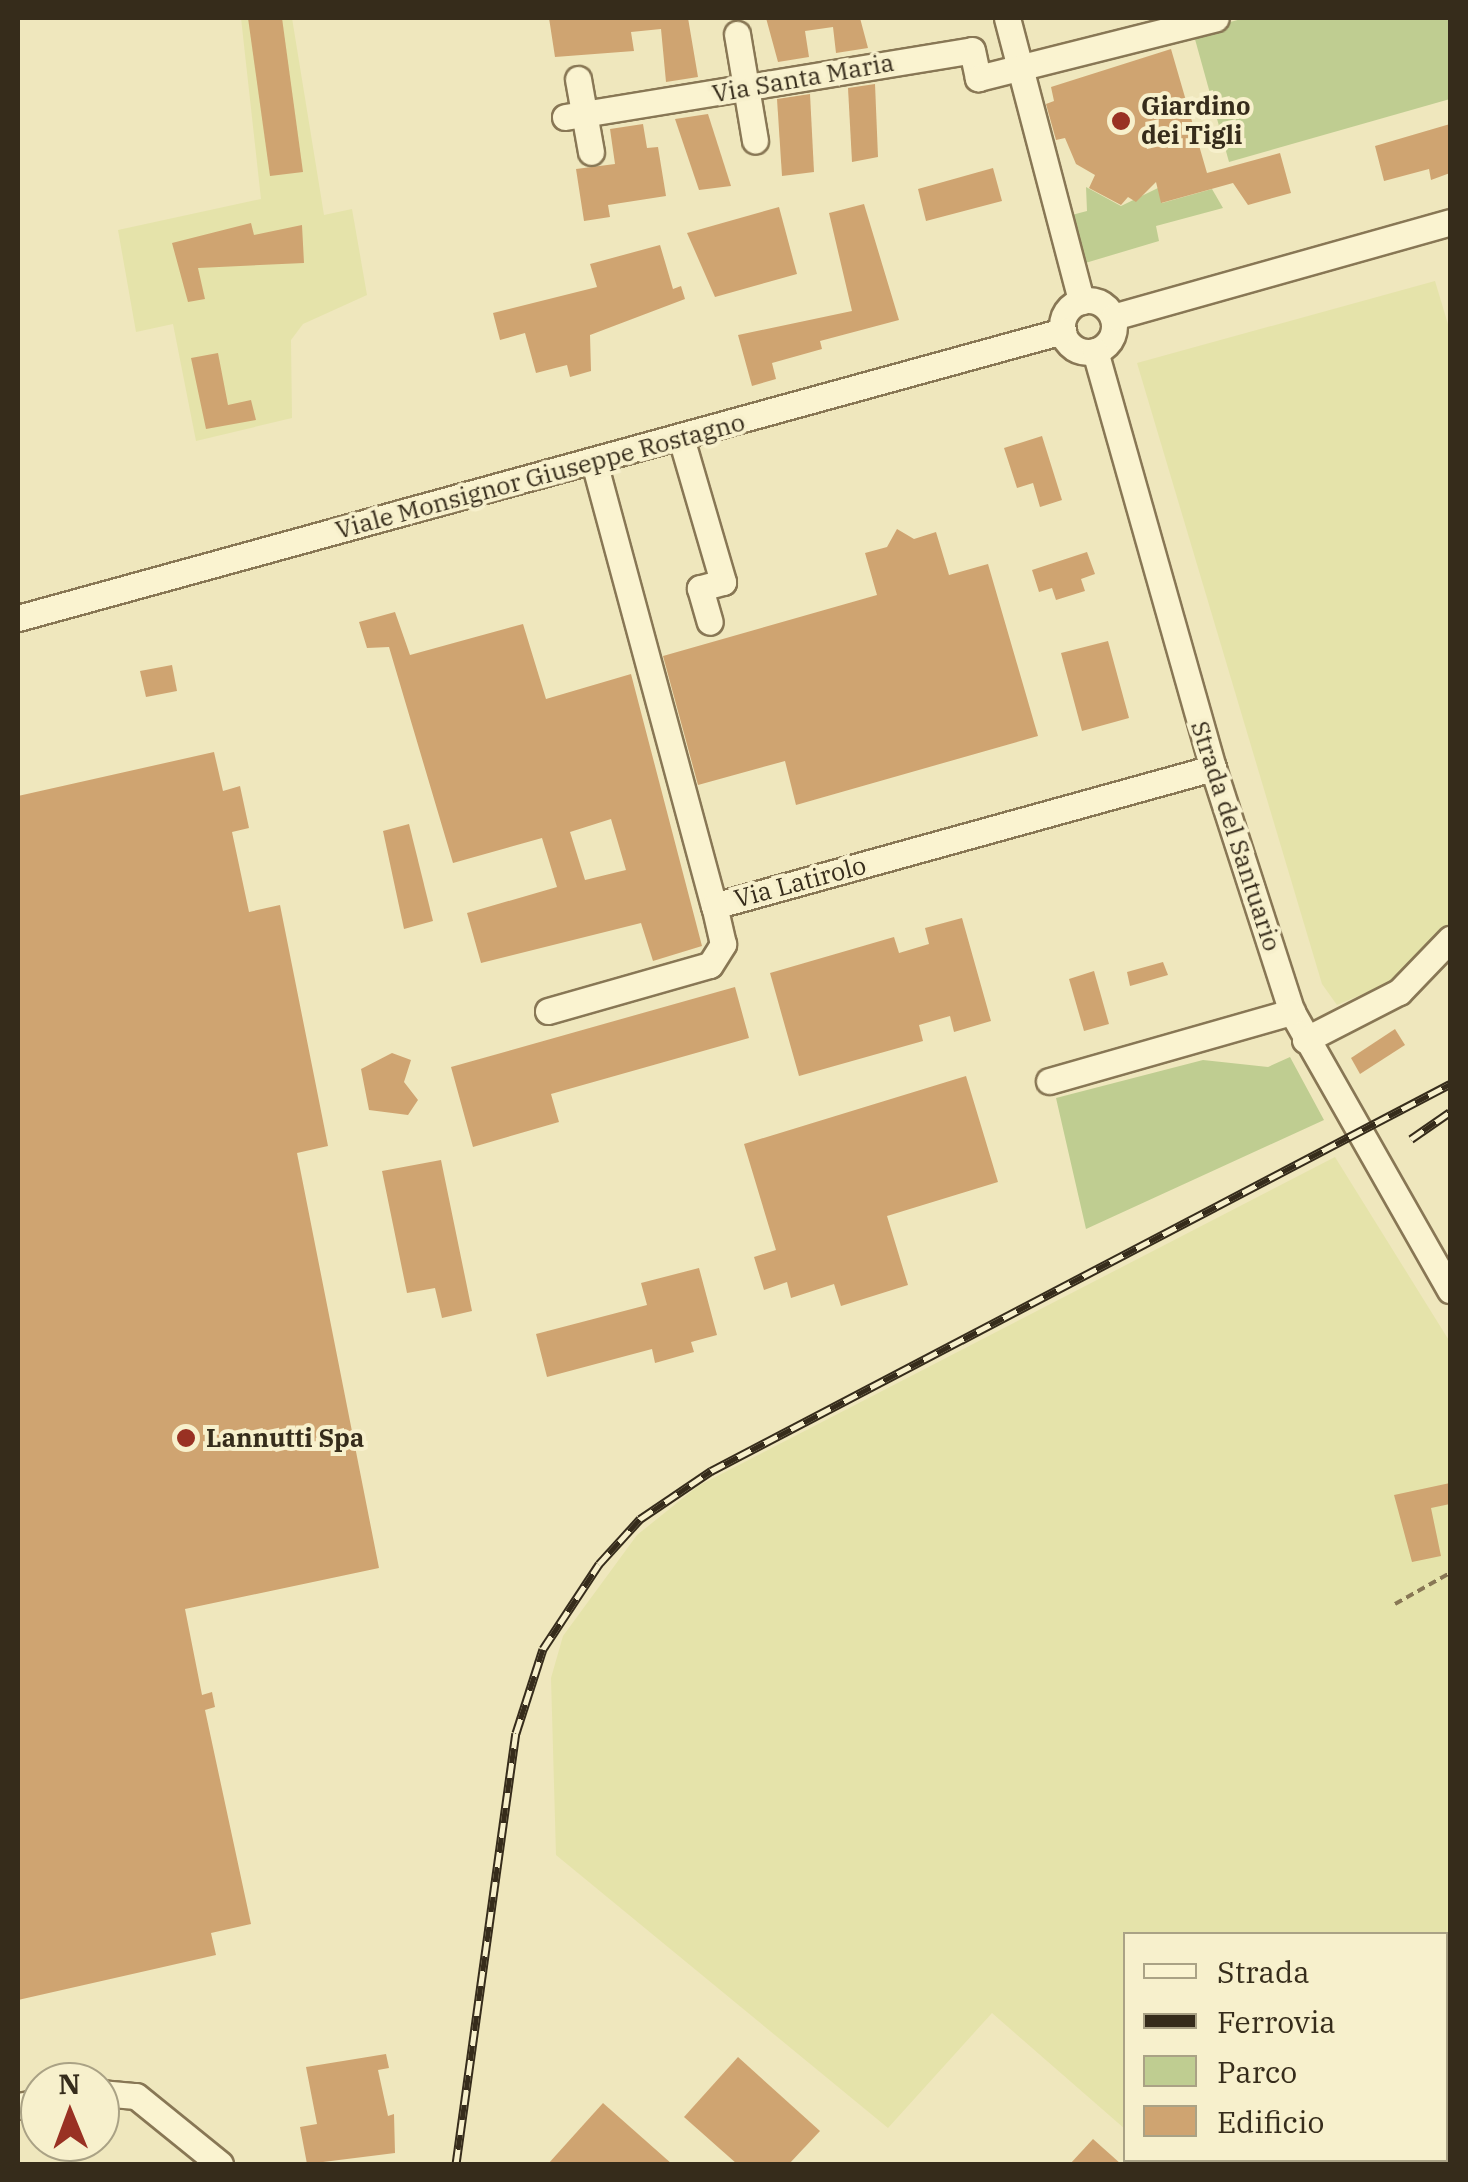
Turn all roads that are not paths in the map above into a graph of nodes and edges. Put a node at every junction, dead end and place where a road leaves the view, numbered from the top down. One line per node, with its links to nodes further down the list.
1 (1007, 18): 4 (street)
2 (1216, 18): 4 (street)
3 (737, 34): 6 (street)
4 (1019, 70): 6 (street, Via Santa Maria); 11 (street)
5 (578, 79): 7 (street)
6 (746, 88): 7 (street, Via Santa Maria); 8 (street)
7 (575, 116): 9 (street)
8 (755, 140)
9 (591, 152)
10 (1450, 222): 12 (street)
11 (1081, 301): 12 (street); 13 (street)
12 (1112, 317): 14 (street)
13 (1062, 331): 14 (street); 15 (street, Viale Monsignor Giuseppe Rostagno)
14 (1095, 351): 19 (street, Strada del Santuario)
15 (681, 438): 16 (street, Viale Monsignor Giuseppe Rostagno); 18 (street)
16 (594, 462): 17 (street, Viale Monsignor Giuseppe Rostagno); 20 (street, Via Latirolo)
17 (18, 618)
18 (710, 622)
19 (1212, 768): 20 (street, Via Latirolo); 23 (street, Strada del Santuario)
20 (714, 906): 22 (street)
21 (1450, 939): 24 (street)
22 (548, 1011)
23 (1292, 1012): 24 (street, Strada del Santuario); 25 (street)
24 (1304, 1040): 26 (street, Strada del Santuario)
25 (1048, 1081)
26 (1450, 1290)
27 (120, 2094): 28 (street)
28 (220, 2164)

